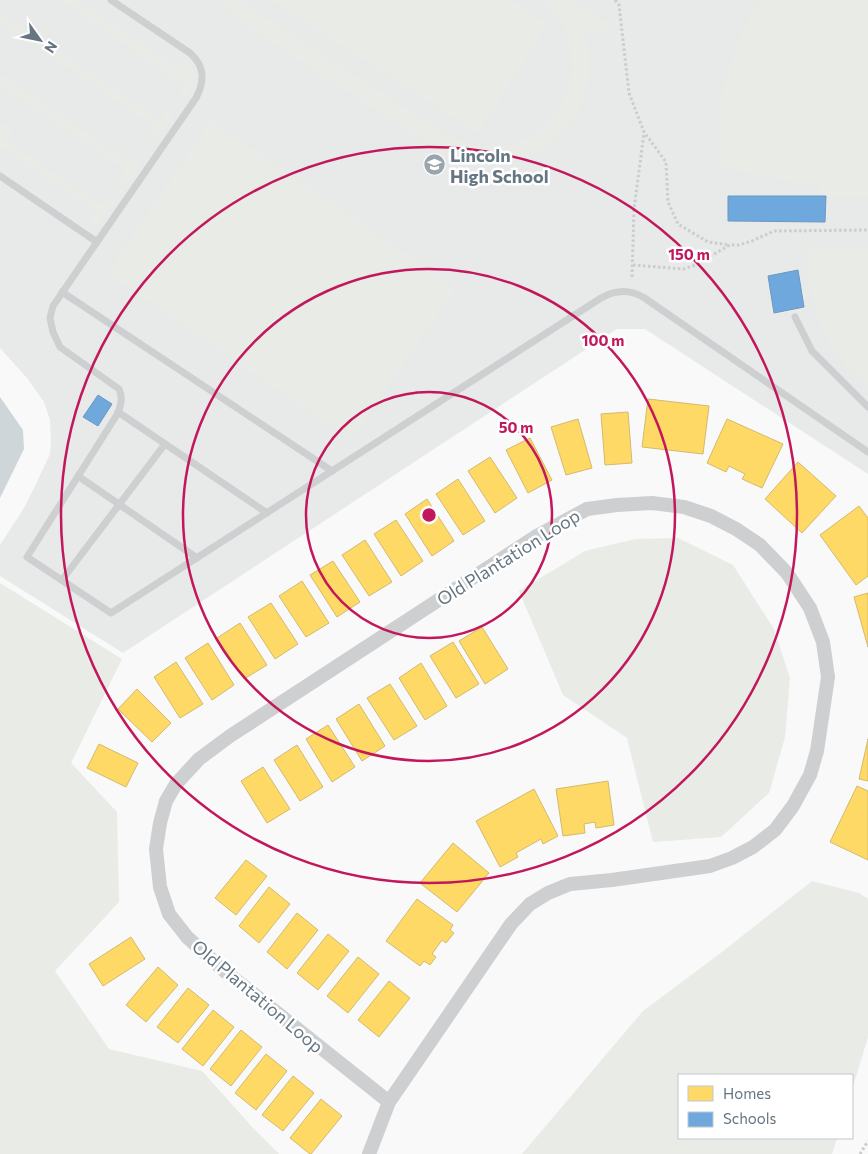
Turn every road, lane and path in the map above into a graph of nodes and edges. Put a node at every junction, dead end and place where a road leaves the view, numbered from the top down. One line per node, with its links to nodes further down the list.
1 (111, 0): 6 (lane)
2 (615, 0): 3 (path)
3 (644, 132): 7 (path); 8 (path)
4 (0, 176): 6 (lane)
5 (868, 230): 7 (path)
6 (97, 242): 10 (lane)
7 (730, 245): 8 (path)
8 (633, 265): 9 (path)
9 (632, 277)
10 (62, 292): 13 (lane); 16 (lane)
11 (795, 317): 12 (lane)
12 (868, 406)
13 (118, 412): 14 (lane); 17 (lane)
14 (165, 444): 18 (lane); 19 (lane)
15 (867, 448): 16 (lane)
16 (332, 471): 19 (lane)
17 (78, 476): 18 (lane); 21 (lane)
18 (119, 504): 20 (lane); 21 (lane)
19 (267, 513): 20 (lane)
20 (197, 558): 21 (lane)
21 (62, 580)
22 (388, 1102): 22 (street, Old Plantation Loop); 24 (street, Old Plantation Loop)
23 (868, 1141): 25 (path)
24 (369, 1154)
25 (860, 1154)

